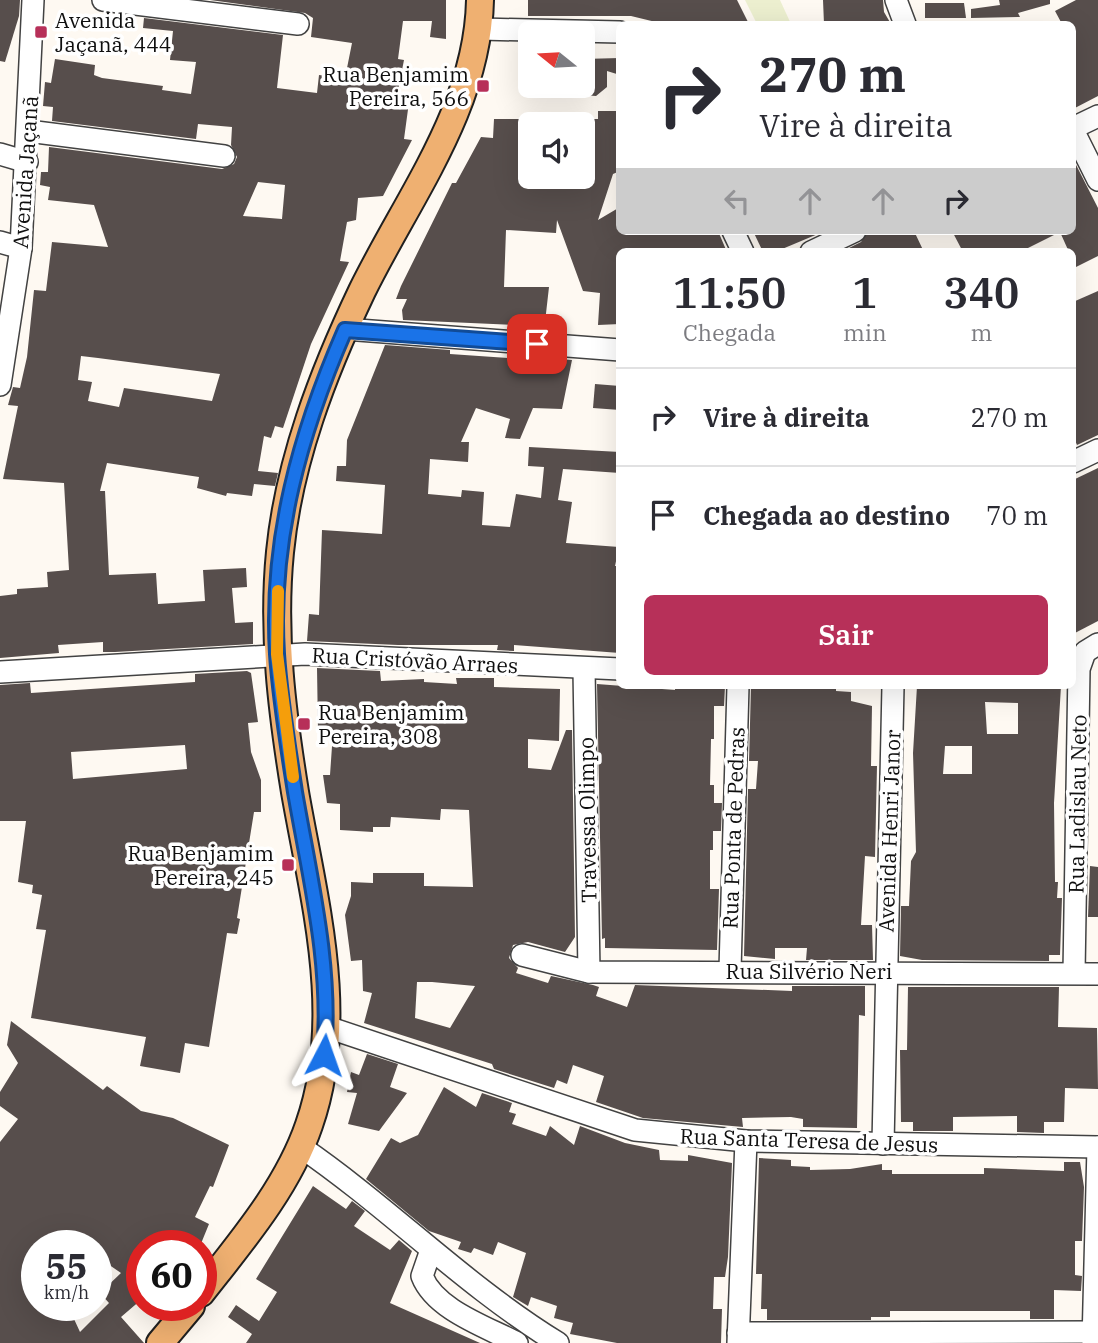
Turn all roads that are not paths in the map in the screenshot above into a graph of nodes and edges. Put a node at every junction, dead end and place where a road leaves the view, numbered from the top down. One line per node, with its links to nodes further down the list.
1 (33, 0): 11 (street, Avenida Jaçanã)
2 (103, 0): 6 (street)
3 (480, 0): 7 (main road)
4 (896, 0): 5 (street)
5 (904, 21)
6 (298, 24)
7 (480, 29): 8 (street); 21 (main road)
8 (616, 32)
9 (1098, 116): 10 (street)
10 (1076, 127)
11 (29, 131): 14 (street); 15 (street, Avenida Jaçanã)
12 (1076, 135): 16 (street)
13 (0, 154): 15 (street)
14 (224, 156)
15 (27, 162): 19 (street, Avenida Jaçanã)
16 (1098, 180)
17 (847, 235): 20 (street)
18 (0, 242): 19 (street)
19 (21, 248): 23 (street, Avenida Jaçanã)
20 (819, 248)
21 (345, 330): 22 (street); 27 (main road)
22 (616, 350)
23 (1, 375)
24 (1098, 450): 25 (street)
25 (1076, 461)
26 (1098, 645): 37 (street, Rua Ladislau Neto)
27 (277, 654): 29 (street, Rua Cristóvão Arraes); 30 (street, Rua Cristóvão Arraes); 39 (main road)
28 (616, 668): 29 (street, Rua Cristóvão Arraes)
29 (584, 669): 36 (street, Travessa Olimpo)
30 (0, 672)
31 (738, 689): 34 (street, Rua Ponta de Pedras)
32 (893, 689): 35 (street, Avenida Henri Janor)
33 (523, 955): 36 (street, Rua Silvério Neri)
34 (730, 970): 35 (street, Rua Silvério Neri); 36 (street, Rua Silvério Neri)
35 (885, 971): 37 (street, Rua Silvério Neri); 41 (street, Avenida Henri Janor)
36 (589, 972)
37 (1074, 973): 38 (street, Rua Silvério Neri)
38 (1098, 974)
39 (327, 1027): 40 (street, Rua Santa Teresa de Jesus); 42 (main road)
40 (746, 1142): 41 (street, Rua Santa Teresa de Jesus); 49 (street)
41 (883, 1144): 43 (street, Rua Santa Teresa de Jesus)
42 (301, 1147): 44 (street); 45 (main road)
43 (1098, 1147): 48 (street)
44 (431, 1250): 52 (street); 53 (street)
45 (217, 1272)
46 (179, 1321): 50 (main road)
47 (183, 1321): 51 (main road)
48 (1093, 1337): 49 (street)
49 (738, 1338)
50 (160, 1343)
51 (175, 1343)
52 (517, 1343)
53 (558, 1343)

